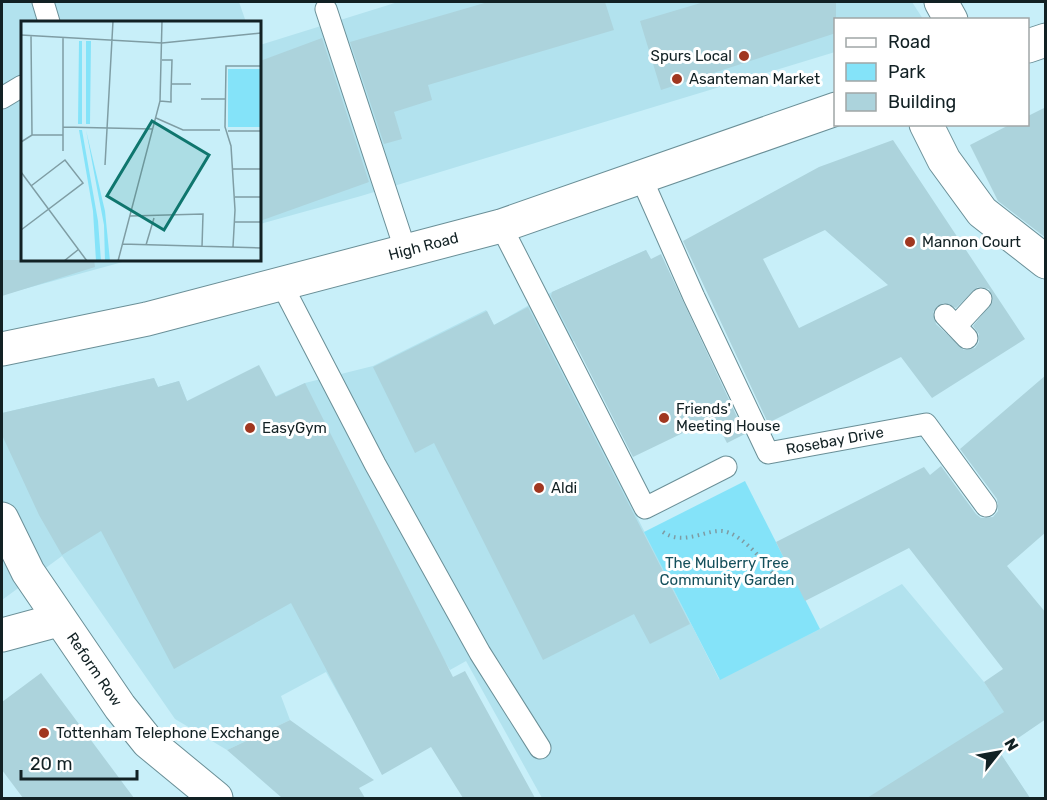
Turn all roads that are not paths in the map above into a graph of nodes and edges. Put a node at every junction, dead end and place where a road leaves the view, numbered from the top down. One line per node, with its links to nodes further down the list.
1 (43, 2): 5 (lane)
2 (940, 2): 4 (main road)
3 (326, 9): 14 (lane)
4 (950, 18)
5 (49, 21)
6 (1046, 40): 7 (main road)
7 (1029, 46)
8 (21, 87): 9 (lane)
9 (2, 98)
10 (834, 110): 12 (main road, High Road)
11 (927, 126): 15 (main road)
12 (640, 175): 13 (main road, High Road); 21 (lane, Rosebay Drive)
13 (501, 226): 14 (main road, High Road); 20 (lane)
14 (406, 252): 16 (main road, High Road)
15 (1030, 256)
16 (282, 285): 19 (main road, High Road); 25 (lane)
17 (981, 299): 18 (lane)
18 (956, 326)
19 (2, 349)
20 (726, 467)
21 (986, 506)
22 (2, 519): 23 (main road, Reform Row)
23 (58, 620): 24 (main road); 26 (main road, Reform Row)
24 (2, 635)
25 (540, 748)
26 (216, 798)

